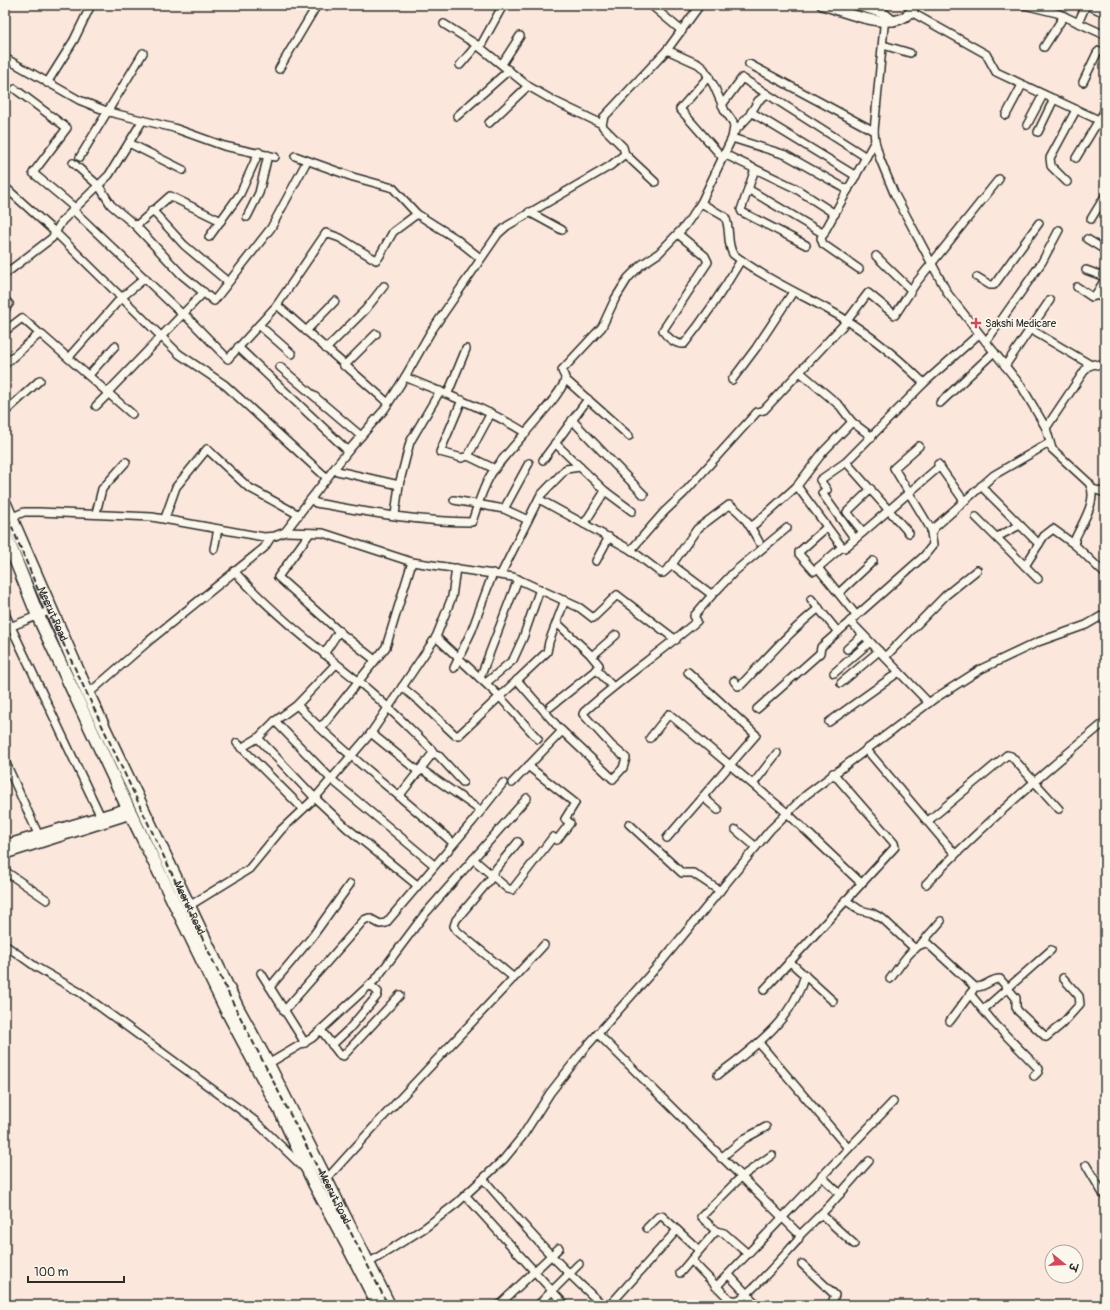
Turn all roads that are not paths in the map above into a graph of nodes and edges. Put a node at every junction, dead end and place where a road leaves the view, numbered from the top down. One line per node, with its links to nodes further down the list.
1 (91, 5): 34 (street)
2 (317, 5): 30 (street)
3 (651, 5): 16 (street)
4 (700, 5): 16 (street)
5 (822, 5): 13 (street)
6 (856, 5): 13 (street)
7 (1024, 5): 12 (street)
8 (1086, 5): 11 (street); 14 (street)
9 (502, 7): 20 (street)
10 (913, 8): 13 (street); 35 (street)
11 (1105, 13)
12 (1064, 16): 14 (street); 21 (street)
13 (887, 19): 19 (street)
14 (1078, 23): 17 (street)
15 (444, 24): 20 (street)
16 (682, 31): 22 (street)
17 (1105, 35)
18 (520, 36): 27 (street)
19 (883, 45): 25 (street); 53 (street)
20 (479, 46): 27 (street); 29 (street)
21 (1044, 47)
22 (667, 50): 32 (street); 51 (street)
23 (1105, 52): 33 (street)
24 (143, 53): 44 (street)
25 (910, 53)
26 (5, 58): 34 (street)
27 (502, 64): 31 (street)
28 (749, 64): 53 (street)
29 (460, 65)
30 (279, 69)
31 (509, 70): 36 (street); 47 (street)
32 (709, 76): 41 (street); 61 (street)
33 (1083, 82)
34 (47, 83): 44 (street)
35 (1022, 85): 39 (street); 46 (street)
36 (528, 86): 50 (street); 51 (street)
37 (15, 89): 79 (street)
38 (767, 94): 41 (street); 45 (street); 63 (street)
39 (1043, 94): 40 (street); 52 (street)
40 (1054, 99): 42 (street); 54 (street)
41 (722, 105): 55 (street)
42 (1076, 110): 49 (street); 72 (street)
43 (1105, 110): 49 (street)
44 (109, 112): 48 (street); 62 (street)
45 (751, 112): 55 (street); 69 (street)
46 (1006, 115)
47 (457, 116)
48 (143, 120): 57 (street); 58 (street)
49 (1102, 122): 64 (street)
50 (489, 123)
51 (602, 124): 59 (street)
52 (1027, 125)
53 (874, 131): 56 (street)
54 (1038, 132)
55 (733, 135): 61 (street); 76 (street)
56 (875, 141): 63 (street); 101 (street)
57 (129, 144): 68 (street); 73 (street)
58 (259, 152): 84 (street); 86 (street)
59 (625, 154): 71 (street); 81 (street)
60 (295, 156): 65 (street)
61 (724, 156): 67 (street); 78 (street)
62 (80, 157)
63 (866, 157): 69 (street)
64 (1076, 158)
65 (307, 161): 82 (street); 108 (street)
66 (73, 163): 73 (street)
67 (755, 169): 75 (street); 83 (street)
68 (183, 170)
69 (856, 176): 76 (street)
70 (999, 179): 101 (street)
71 (655, 182)
72 (1067, 182)
73 (99, 186): 79 (street); 88 (street)
74 (5, 187): 91 (street)
75 (748, 189): 93 (street); 96 (street)
76 (848, 190): 83 (street)
77 (1105, 197): 85 (street)
78 (701, 203): 92 (street); 100 (street)
79 (74, 209): 91 (street); 106 (street)
80 (152, 210): 86 (street); 88 (street); 108 (street)
81 (529, 212): 89 (street); 99 (street)
82 (417, 214): 99 (street); 120 (street)
83 (835, 214): 93 (street)
84 (247, 217)
85 (1091, 219)
86 (221, 221): 94 (street)
87 (1039, 223): 105 (street)
88 (136, 226): 112 (street)
89 (562, 230)
90 (1059, 230): 132 (street)
91 (56, 233): 104 (street); 115 (street)
92 (678, 234): 100 (street); 149 (street)
93 (824, 234): 102 (street)
94 (209, 237)
95 (1087, 239): 97 (street)
96 (806, 245)
97 (1105, 250)
98 (876, 256): 111 (street)
99 (480, 258): 148 (street)
100 (741, 260): 113 (street)
101 (931, 265): 111 (street); 130 (street)
102 (859, 269)
103 (1086, 270): 107 (street)
104 (5, 274)
105 (977, 277)
106 (145, 278): 115 (street); 122 (street)
107 (1105, 278): 114 (street)
108 (228, 282): 112 (street)
109 (384, 286): 135 (street)
110 (1077, 287): 114 (street)
111 (911, 290): 123 (street)
112 (204, 292): 122 (street)
113 (793, 292): 123 (street); 151 (street)
114 (1096, 294): 118 (street)
115 (121, 298): 131 (street); 139 (street)
116 (5, 300): 121 (street)
117 (1050, 300): 125 (street)
118 (1105, 300)
119 (334, 301): 127 (street)
120 (277, 305): 124 (street); 127 (street)
121 (5, 309)
122 (183, 315): 131 (street); 134 (street)
123 (847, 321): 146 (street); 152 (street)
124 (259, 325): 134 (street); 138 (street)
125 (1030, 329): 141 (street); 143 (street)
126 (5, 331): 128 (street)
127 (306, 331): 135 (street)
128 (40, 334): 139 (street); 140 (street)
129 (376, 334): 142 (street)
130 (979, 334): 132 (street); 152 (street)
131 (160, 338): 154 (street); 183 (street)
132 (986, 342): 137 (street)
133 (116, 346): 147 (street)
134 (238, 347): 174 (street)
135 (326, 349): 142 (street)
136 (466, 349): 155 (street)
137 (994, 352): 143 (street); 159 (street)
138 (292, 354)
139 (69, 357): 147 (street)
140 (5, 364)
141 (1091, 365): 145 (street); 166 (street)
142 (344, 366): 158 (street)
143 (1005, 366): 166 (street)
144 (280, 367): 168 (street)
145 (1105, 367)
146 (800, 372): 165 (street); 232 (street)
147 (89, 375): 154 (street)
148 (405, 377): 153 (street); 158 (street)
149 (565, 379): 156 (street); 167 (street)
150 (40, 380): 161 (street)
151 (732, 380)
152 (924, 383): 170 (street)
153 (440, 391): 155 (street); 184 (street)
154 (108, 393): 160 (street); 163 (street)
155 (448, 394): 157 (street)
156 (588, 399): 164 (street); 169 (street)
157 (462, 400): 162 (street); 175 (street)
158 (388, 403): 168 (street)
159 (940, 403)
160 (96, 406)
161 (5, 412)
162 (492, 413): 167 (street); 175 (street)
163 (132, 414)
164 (572, 420): 172 (street); 192 (street)
165 (852, 422): 170 (street); 185 (street)
166 (1046, 428): 171 (street)
167 (526, 433): 181 (street)
168 (361, 436): 174 (street)
169 (629, 436)
170 (872, 437): 178 (street)
171 (1050, 443): 186 (street); 188 (street)
172 (555, 444): 176 (street); 180 (street)
173 (919, 446): 190 (street)
174 (348, 451): 182 (street)
175 (468, 456): 181 (street)
176 (543, 460)
177 (126, 462): 202 (street)
178 (846, 462): 187 (street); 210 (street)
179 (529, 463): 199 (street)
180 (580, 467): 189 (street); 194 (street)
181 (495, 469): 197 (street)
182 (333, 470): 183 (street); 184 (street)
183 (327, 478): 193 (street)
184 (398, 485): 204 (street)
185 (797, 486): 213 (street); 214 (street)
186 (981, 486): 196 (street); 212 (street)
187 (871, 489): 200 (street); 205 (street)
188 (1093, 489): 191 (street); 229 (street)
189 (605, 491): 201 (street); 211 (street)
190 (909, 492): 196 (street); 200 (street); 217 (street)
191 (1105, 493)
192 (644, 495)
193 (311, 499): 203 (street); 204 (street)
194 (539, 499): 209 (street); 211 (street)
195 (454, 500): 197 (street)
196 (964, 501): 217 (street)
197 (479, 503): 199 (street); 204 (street)
198 (5, 504): 207 (main road, Meerut Road)
199 (504, 509): 209 (street)
200 (888, 509): 219 (street); 221 (street)
201 (632, 511)
202 (96, 513): 207 (street); 208 (street)
203 (299, 514): 208 (street); 218 (street)
204 (396, 515)
205 (851, 517): 210 (street); 219 (street)
206 (976, 517): 225 (street)
207 (10, 518): 253 (main road, Meerut Road)
208 (165, 518): 216 (street)
209 (528, 520): 243 (street)
210 (843, 522): 226 (street)
211 (584, 524): 224 (street)
212 (1020, 525): 225 (street); 228 (street)
213 (750, 526): 227 (street); 236 (street)
214 (827, 527): 230 (street); 239 (street)
215 (787, 528): 249 (street)
216 (218, 529): 223 (street); 231 (street)
217 (932, 531): 256 (street)
218 (285, 532): 220 (street); 223 (street)
219 (863, 532): 226 (street)
220 (310, 533): 235 (street); 261 (street)
221 (909, 533)
222 (5, 534): 257 (main road, Meerut Road)
223 (271, 537): 241 (street)
224 (609, 537): 232 (street); 233 (street)
225 (997, 537): 237 (street)
226 (855, 539): 230 (street)
227 (759, 542)
228 (1039, 544): 229 (street); 237 (street)
229 (1075, 545): 244 (street)
230 (842, 547): 239 (street)
231 (214, 549)
232 (631, 550): 236 (street)
233 (596, 561)
234 (873, 561): 248 (street)
235 (412, 562): 238 (street); 274 (street)
236 (671, 566): 249 (street)
237 (1025, 566): 246 (street)
238 (456, 568): 242 (street); 265 (street)
239 (818, 568): 248 (street)
240 (977, 570): 272 (street)
241 (234, 571): 270 (street); 291 (street)
242 (493, 573): 243 (street); 273 (street)
243 (501, 574): 245 (street)
244 (1105, 574)
245 (518, 579): 247 (street); 283 (street)
246 (1038, 579)
247 (540, 589): 251 (street); 287 (street)
248 (839, 593): 256 (street)
249 (713, 594): 266 (street)
250 (811, 599): 252 (street)
251 (565, 600): 259 (street); 266 (street)
252 (819, 608): 262 (street); 285 (street)
253 (51, 610): 257 (street); 291 (main road, Meerut Road)
254 (5, 614): 260 (street)
255 (1105, 614): 293 (street)
256 (856, 615): 258 (street)
257 (38, 616): 260 (street); 331 (main road, Meerut Road)
258 (850, 621): 262 (street); 263 (street)
259 (557, 623): 271 (street); 284 (street)
260 (7, 628): 334 (street)
261 (339, 631): 270 (street); 274 (street)
262 (838, 632): 297 (street)
263 (863, 635): 267 (street); 268 (street)
264 (616, 636): 271 (street)
265 (436, 638): 273 (street); 290 (street)
266 (676, 640): 289 (street)
267 (870, 642): 269 (street); 275 (street)
268 (847, 649)
269 (879, 652): 272 (street); 279 (street)
270 (324, 654): 276 (street)
271 (592, 656): 278 (street)
272 (885, 657): 281 (street)
273 (458, 659): 277 (street); 283 (street)
274 (375, 660): 286 (street)
275 (848, 661): 279 (street); 282 (street)
276 (336, 664): 286 (street); 294 (street)
277 (454, 668)
278 (596, 669): 289 (street); 296 (street)
279 (856, 671): 288 (street)
280 (688, 672): 313 (street)
281 (898, 672): 293 (street); 299 (street)
282 (834, 673)
283 (480, 678): 287 (street)
284 (516, 680): 292 (street); 302 (street)
285 (734, 681)
286 (359, 682): 295 (street); 301 (street)
287 (486, 683): 292 (street)
288 (841, 683)
289 (612, 686): 302 (street)
290 (402, 688): 292 (street); 295 (street)
291 (88, 694): 327 (main road, Meerut Road)
292 (499, 696): 306 (street)
293 (929, 703): 307 (street)
294 (297, 705): 298 (street); 301 (street)
295 (389, 707): 303 (street); 308 (street)
296 (550, 707)
297 (757, 709)
298 (274, 721): 304 (street); 317 (street)
299 (829, 722)
300 (1105, 722): 318 (street)
301 (318, 727): 310 (street)
302 (562, 731): 312 (street)
303 (371, 733): 310 (street); 314 (street)
304 (258, 738): 325 (street); 328 (street)
305 (650, 738): 313 (street)
306 (538, 739)
307 (866, 749): 315 (street); 335 (street)
308 (433, 753): 314 (street); 319 (street)
309 (777, 753): 322 (street)
310 (353, 756): 317 (street); 323 (street)
311 (5, 761): 316 (street)
312 (528, 766): 321 (street); 349 (street)
313 (730, 766): 322 (street); 324 (street)
314 (420, 770): 323 (street); 332 (street)
315 (833, 773): 333 (street); 350 (street)
316 (8, 774): 338 (street)
317 (331, 779): 325 (street); 347 (street)
318 (1036, 781): 329 (street); 335 (street); 345 (street)
319 (463, 782)
320 (502, 783): 332 (street)
321 (512, 783)
322 (753, 784): 333 (street)
323 (400, 795): 341 (street)
324 (703, 797): 330 (street); 339 (street)
325 (315, 798): 328 (street); 353 (street)
326 (527, 798): 346 (street)
327 (142, 807): 331 (main road); 357 (main road, Meerut Road)
328 (303, 809): 357 (street)
329 (1059, 809)
330 (718, 810)
331 (129, 811): 334 (street); 396 (main road, Meerut Road)
332 (481, 811): 341 (street)
333 (787, 813): 343 (street); 350 (street)
334 (107, 816): 338 (street); 344 (street)
335 (928, 821): 345 (street)
336 (628, 824): 354 (street)
337 (736, 830): 343 (street)
338 (38, 834): 342 (street)
339 (667, 838)
340 (518, 842): 349 (street)
341 (454, 843): 347 (street)
342 (5, 845)
343 (756, 847): 354 (street)
344 (5, 854)
345 (955, 854): 352 (street)
346 (473, 860): 349 (street); 370 (street)
347 (434, 865): 353 (street)
348 (5, 871): 355 (street)
349 (492, 875): 367 (street)
350 (861, 883): 356 (street)
351 (350, 884): 372 (street)
352 (926, 884)
353 (417, 885): 379 (street)
354 (720, 891): 382 (street)
355 (47, 900)
356 (845, 900): 362 (street); 364 (street)
357 (189, 906): 386 (main road, Meerut Road)
358 (942, 921): 359 (street)
359 (921, 944): 362 (street); 371 (street)
360 (5, 945): 396 (street)
361 (544, 945): 367 (street)
362 (915, 949): 369 (street)
363 (1051, 950): 373 (street)
364 (789, 961): 366 (street); 374 (street)
365 (261, 973): 372 (street)
366 (805, 976): 377 (street); 384 (street)
367 (514, 978): 400 (street)
368 (1064, 978): 373 (street)
369 (890, 979)
370 (370, 985): 381 (street); 385 (street)
371 (975, 986): 373 (street); 375 (street)
372 (270, 987): 379 (street)
373 (1008, 987): 378 (street)
374 (764, 990)
375 (970, 994): 378 (street); 380 (street)
376 (400, 995): 385 (street)
377 (833, 1001)
378 (983, 1010): 388 (street)
379 (284, 1011): 383 (street)
380 (950, 1021)
381 (321, 1030): 383 (street); 385 (street)
382 (598, 1034): 393 (street); 399 (street)
383 (305, 1043): 386 (street)
384 (759, 1043): 387 (street); 391 (street)
385 (332, 1045)
386 (268, 1064): 400 (main road, Meerut Road)
387 (718, 1075)
388 (1034, 1076)
389 (893, 1102): 391 (street)
390 (766, 1127): 393 (street)
391 (848, 1148): 397 (street)
392 (772, 1155): 398 (street)
393 (721, 1158): 398 (street)
394 (869, 1161): 401 (street)
395 (1086, 1165): 403 (street)
396 (310, 1175): 426 (main road, Meerut Road)
397 (821, 1176): 401 (street); 405 (street)
398 (741, 1177): 405 (street); 408 (street)
399 (484, 1180): 402 (street); 414 (street)
400 (325, 1181): 416 (main road, Meerut Road)
401 (840, 1194): 404 (street)
402 (466, 1196): 416 (street); 419 (street)
403 (1105, 1197)
404 (821, 1214): 409 (street); 410 (street)
405 (782, 1217): 409 (street); 413 (street)
406 (647, 1228): 407 (street)
407 (678, 1230): 412 (street); 432 (street)
408 (716, 1231): 412 (street); 413 (street)
409 (800, 1235): 425 (street)
410 (854, 1244)
411 (558, 1248): 414 (street)
412 (699, 1250): 415 (street)
413 (748, 1254): 422 (street)
414 (550, 1256): 419 (street); 421 (street)
415 (691, 1260): 420 (street); 423 (street)
416 (367, 1264): 427 (main road, Meerut Road)
417 (579, 1264): 421 (street)
418 (802, 1264): 434 (street)
419 (534, 1272): 424 (street); 428 (street)
420 (680, 1273)
421 (568, 1275): 424 (street); 431 (street)
422 (729, 1275): 423 (street); 425 (street)
423 (716, 1287): 425 (street)
424 (552, 1292): 429 (street); 430 (street)
425 (745, 1294): 433 (street)
426 (378, 1305)
427 (389, 1305)
428 (499, 1305)
429 (538, 1305)
430 (565, 1305)
431 (603, 1305)
432 (610, 1305)
433 (757, 1305)
434 (831, 1305)

